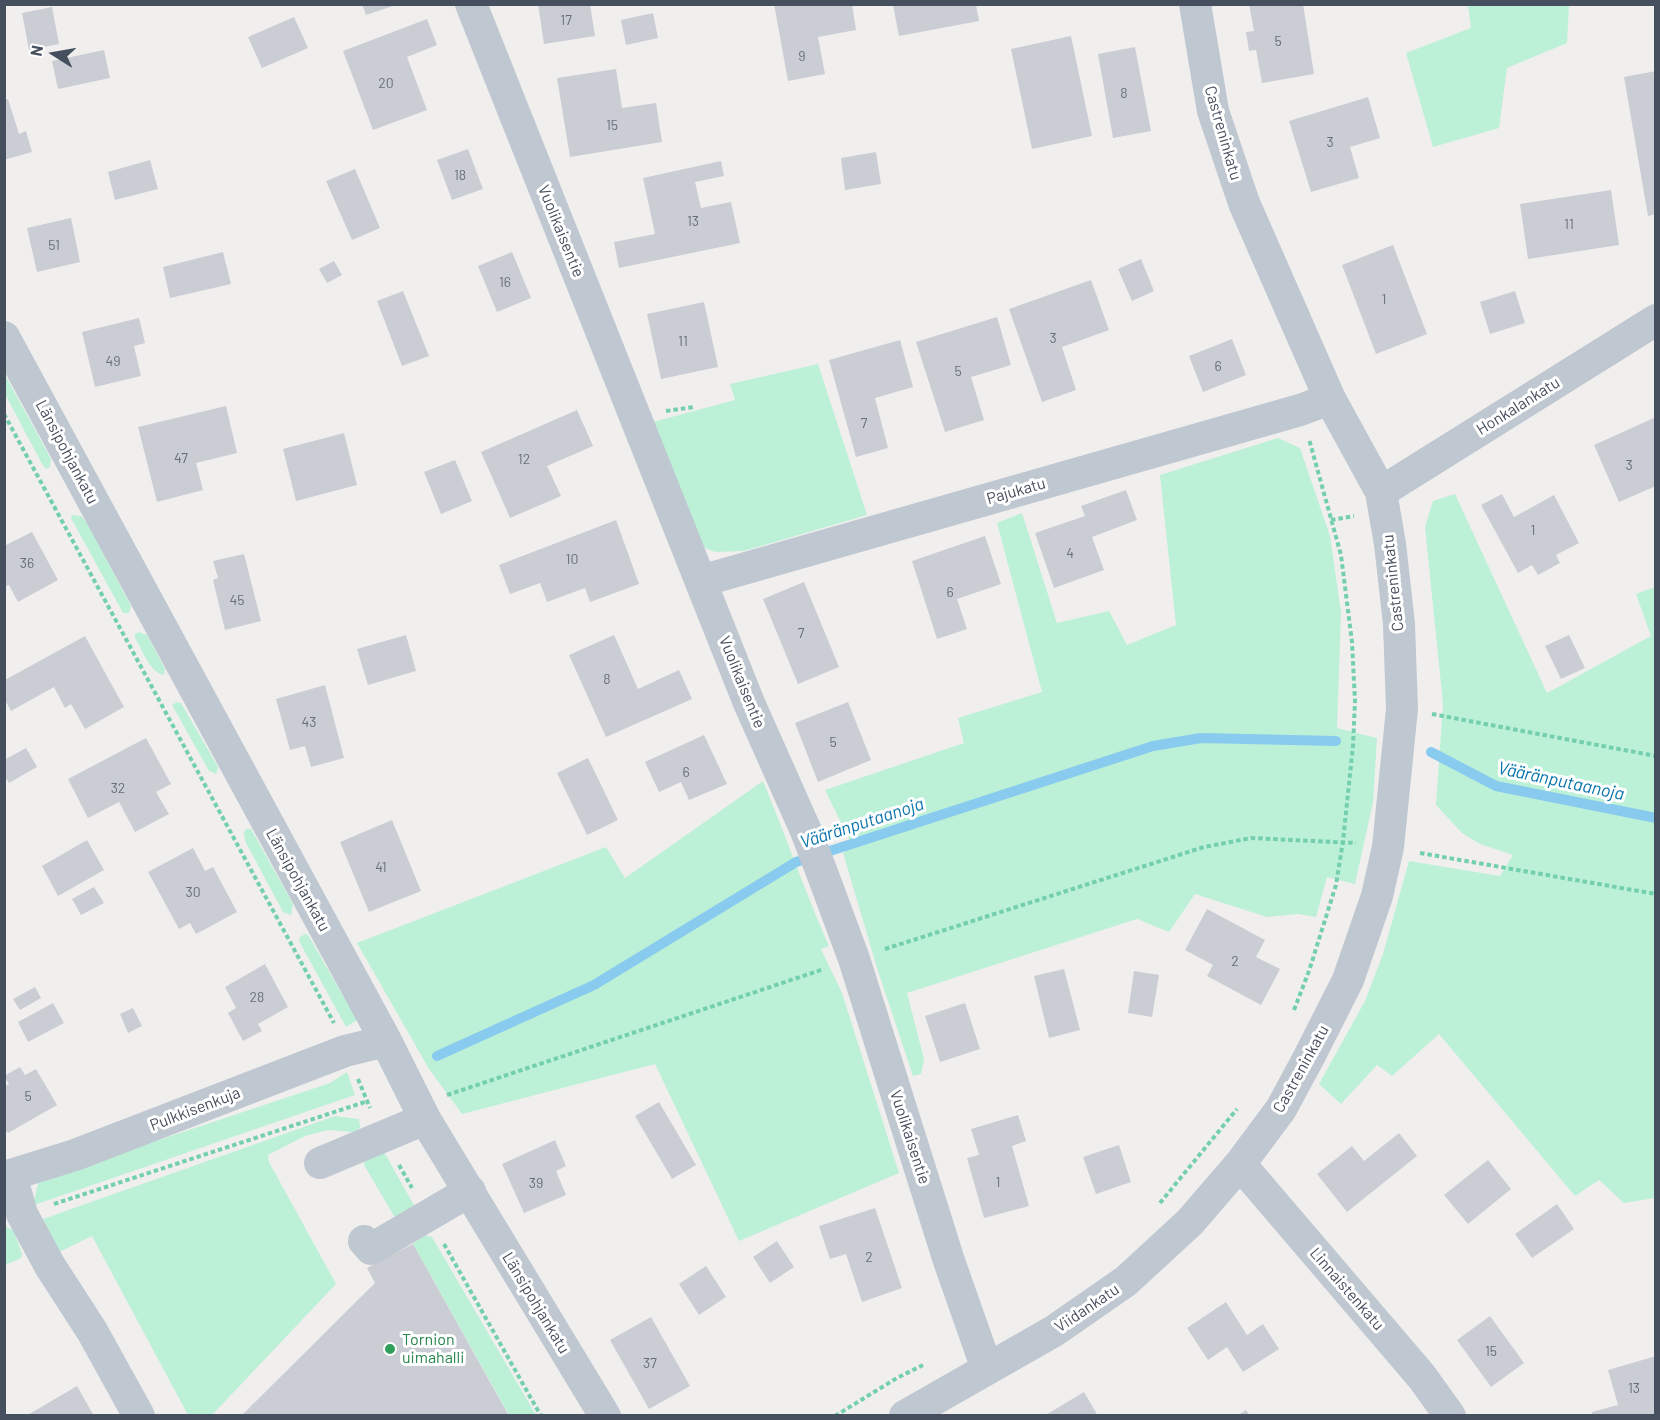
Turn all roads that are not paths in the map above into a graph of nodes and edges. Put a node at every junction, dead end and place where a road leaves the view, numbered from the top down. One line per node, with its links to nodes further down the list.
1 (471, 4): 7 (street, Vuolikaisentie)
2 (1195, 4): 5 (street, Castreninkatu)
3 (1656, 320): 6 (street, Honkalankatu)
4 (4, 337): 8 (street, Länsipohjankatu)
5 (1330, 399): 6 (street, Castreninkatu); 7 (street, Pajukatu)
6 (1381, 492): 11 (street, Castreninkatu)
7 (701, 581): 15 (street, Vuolikaisentie)
8 (386, 1041): 9 (street, Länsipohjankatu); 12 (street, Pulkkisenkuja)
9 (425, 1119): 10 (street); 13 (street, Länsipohjankatu)
10 (320, 1163)
11 (1240, 1164): 15 (street, Viidankatu); 19 (street, Linnaistenkatu)
12 (8, 1176): 16 (street)
13 (470, 1191): 14 (street); 17 (street, Länsipohjankatu)
14 (364, 1241)
15 (987, 1369): 18 (street, Viidankatu)
16 (139, 1416)
17 (605, 1416)
18 (905, 1416)
19 (1450, 1416)

